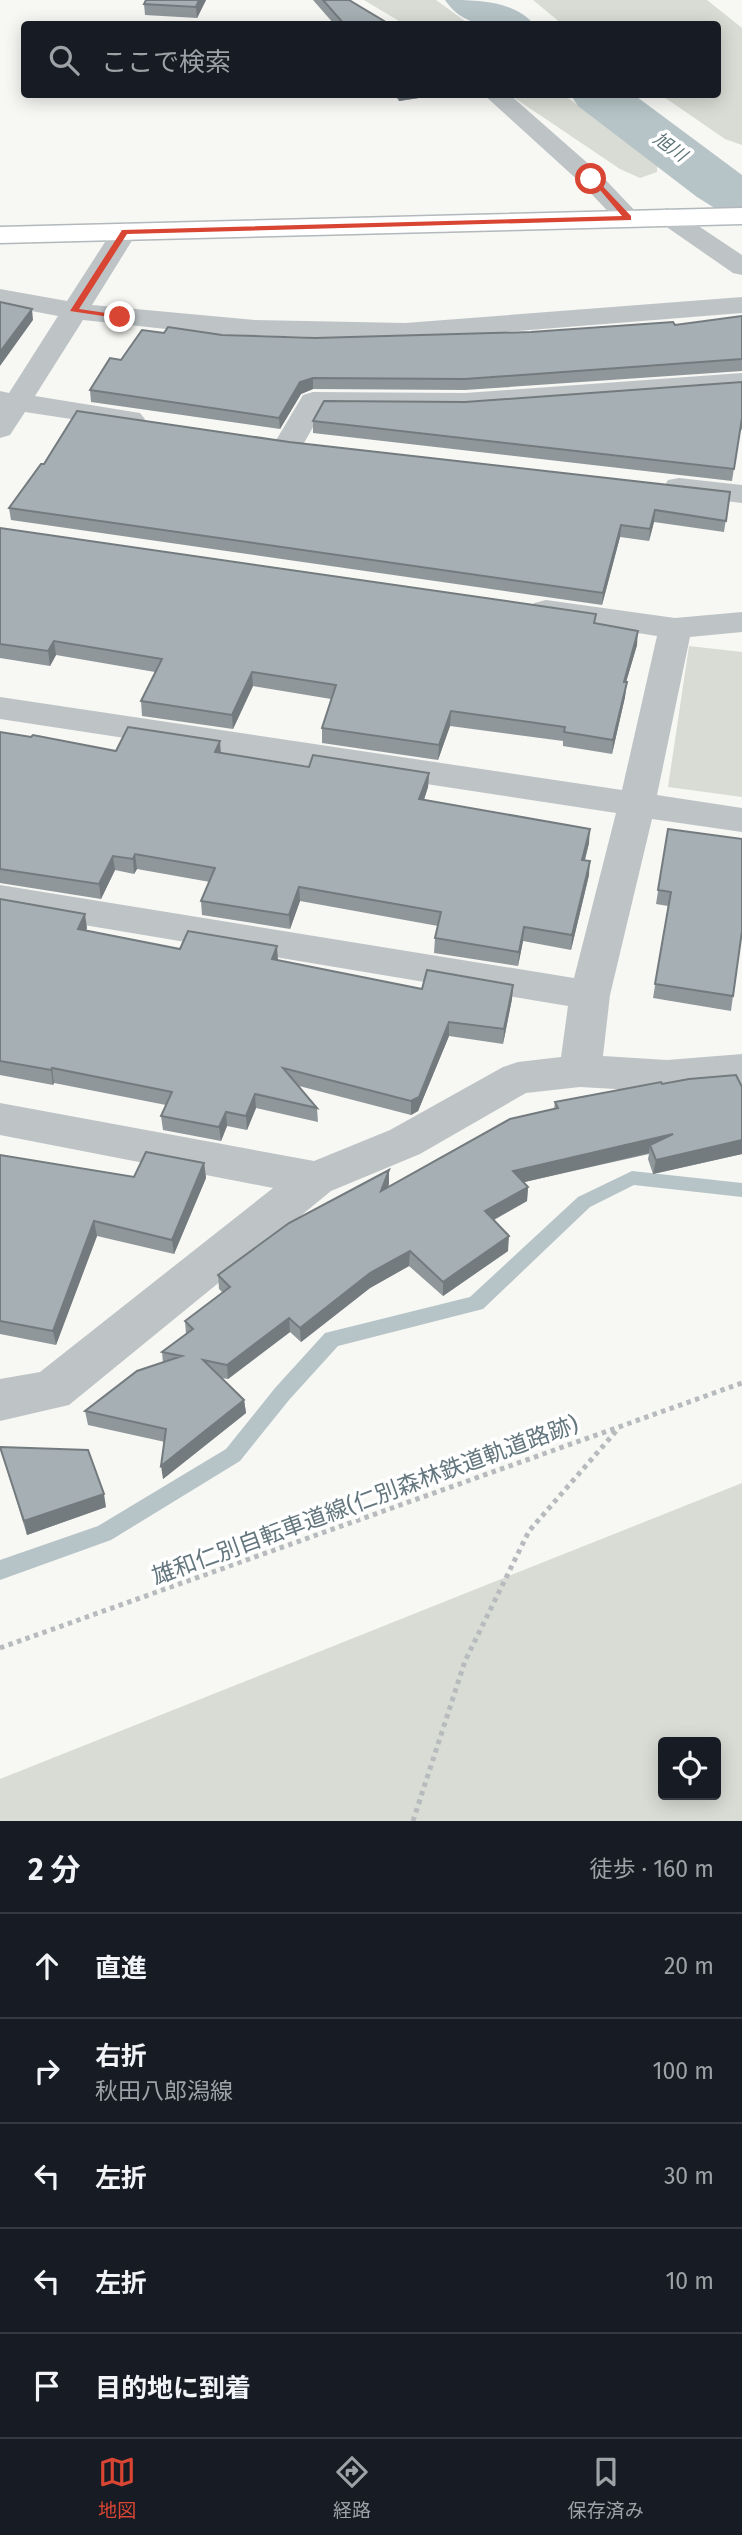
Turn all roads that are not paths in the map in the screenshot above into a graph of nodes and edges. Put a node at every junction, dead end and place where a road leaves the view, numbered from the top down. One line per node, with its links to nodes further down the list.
1 (500, 98): 4 (street)
2 (667, 216): 3 (main road); 4 (main road); 7 (street)
3 (742, 216)
4 (628, 218): 5 (main road)
5 (125, 231): 6 (main road); 10 (street)
6 (0, 235)
7 (742, 267)
8 (0, 297): 10 (street)
9 (742, 305): 10 (street)
10 (74, 311): 12 (street)
11 (742, 382): 15 (street)
12 (8, 401): 13 (street); 14 (street)
13 (153, 422)
14 (0, 429)
15 (290, 442)
16 (646, 483): 17 (street)
17 (742, 494)
18 (510, 604): 20 (street)
19 (742, 622): 20 (street)
20 (676, 628): 22 (street)
21 (0, 708): 22 (street)
22 (637, 804): 23 (street); 25 (street)
23 (742, 820)
24 (0, 898): 25 (street)
25 (590, 995): 27 (street)
26 (742, 1070): 27 (street)
27 (580, 1071): 29 (street)
28 (0, 1119): 29 (street)
29 (316, 1179): 30 (street)
30 (0, 1400)

